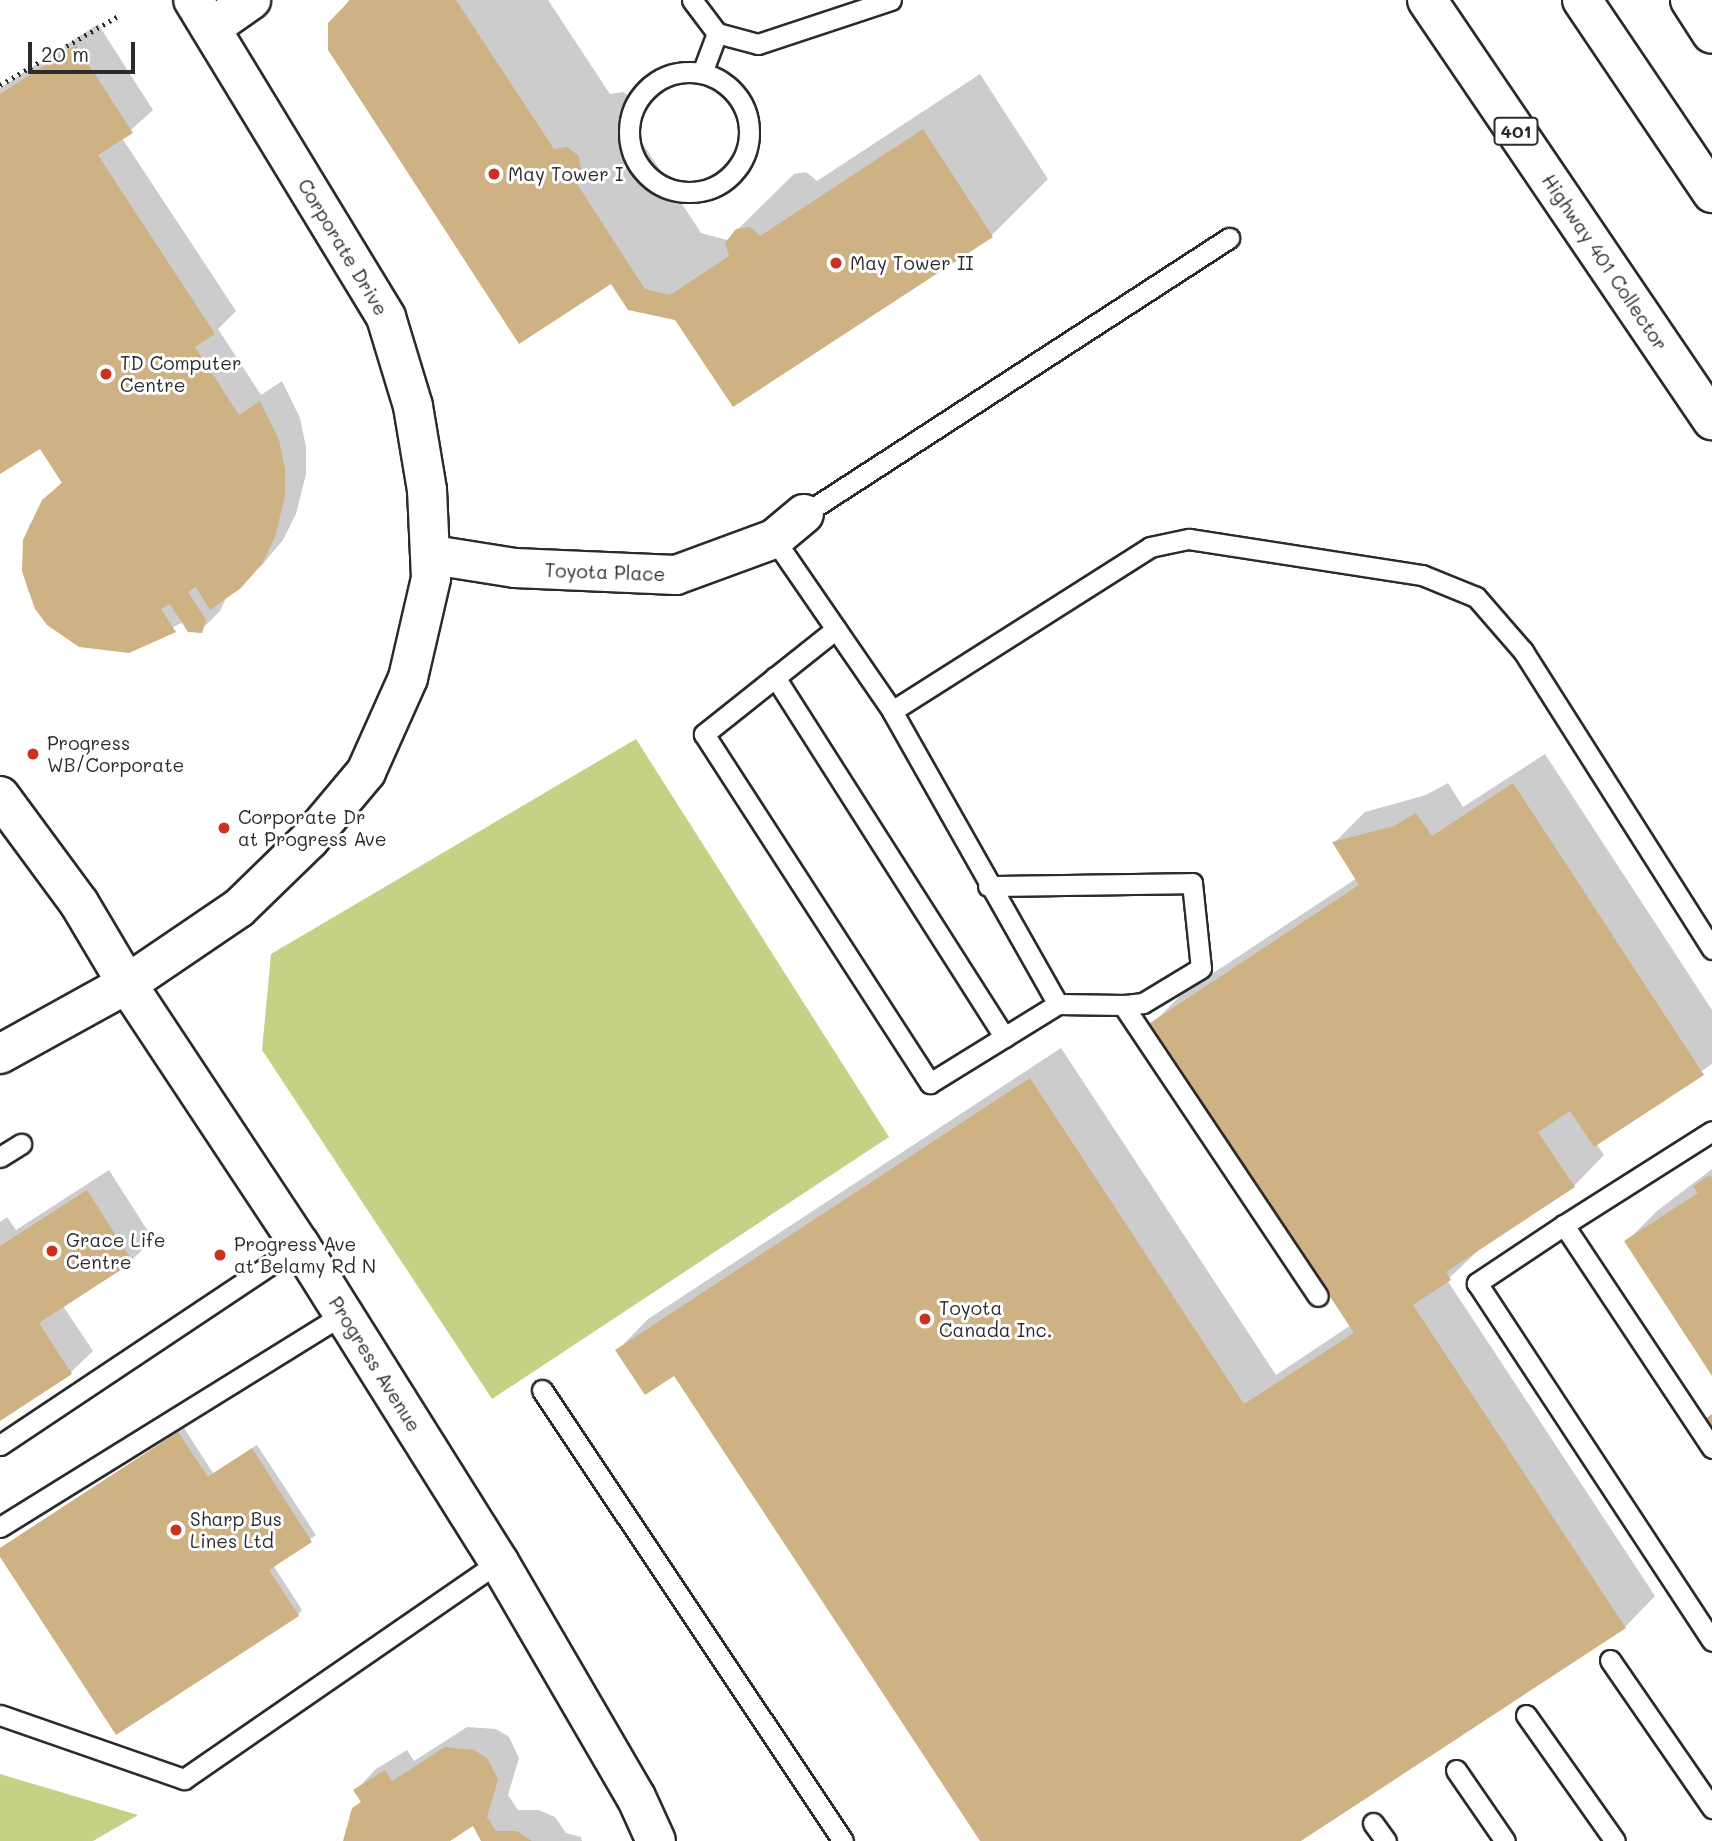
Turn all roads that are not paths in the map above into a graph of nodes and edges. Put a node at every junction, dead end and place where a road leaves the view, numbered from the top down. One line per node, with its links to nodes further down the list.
1 (251, 0): 7 (main road)
2 (692, 0): 8 (lane)
3 (891, 0): 8 (lane)
4 (1427, 0): 13 (main road, Highway 401 Collector / 401)
5 (1582, 0): 11 (main road)
6 (1690, 0): 9 (main road)
7 (202, 14): 16 (main road, Corporate Drive)
8 (717, 33): 10 (lane)
9 (1712, 34)
10 (702, 73): 10 (lane)
11 (1712, 193)
12 (1229, 239): 14 (lane)
13 (1712, 420)
14 (804, 514): 15 (main road, Toyota Place)
15 (774, 539): 16 (main road, Toyota Place); 17 (lane)
16 (433, 555): 23 (main road, Corporate Drive)
17 (836, 629): 18 (lane); 19 (lane)
18 (775, 677): 26 (lane); 26 (lane)
19 (892, 711): 21 (lane); 22 (lane)
20 (0, 796): 23 (main road, Progress Avenue)
21 (988, 886): 24 (lane); 25 (lane)
22 (1712, 949)
23 (127, 984): 27 (main road, Corporate Drive); 32 (main road, Progress Avenue)
24 (1058, 1004): 25 (lane); 26 (lane)
25 (1123, 1005): 33 (lane)
26 (1004, 1037)
27 (0, 1054)
28 (1712, 1131): 31 (lane)
29 (21, 1144): 30 (lane)
30 (0, 1157)
31 (1564, 1225): 37 (lane); 40 (lane)
32 (300, 1245): 34 (main road, Progress Avenue); 36 (lane)
33 (1318, 1296)
34 (343, 1314): 38 (lane); 39 (main road, Progress Avenue)
35 (542, 1390): 48 (lane)
36 (0, 1444)
37 (1712, 1448)
38 (0, 1527)
39 (499, 1562): 42 (lane); 47 (main road, Progress Avenue)
40 (1712, 1641)
41 (1610, 1660): 45 (lane)
42 (0, 1715)
43 (1526, 1715): 51 (lane)
44 (1456, 1770): 50 (lane)
45 (1712, 1808)
46 (1373, 1823): 49 (lane)
47 (656, 1841)
48 (843, 1841)
49 (1386, 1841)
50 (1505, 1841)
51 (1615, 1841)

